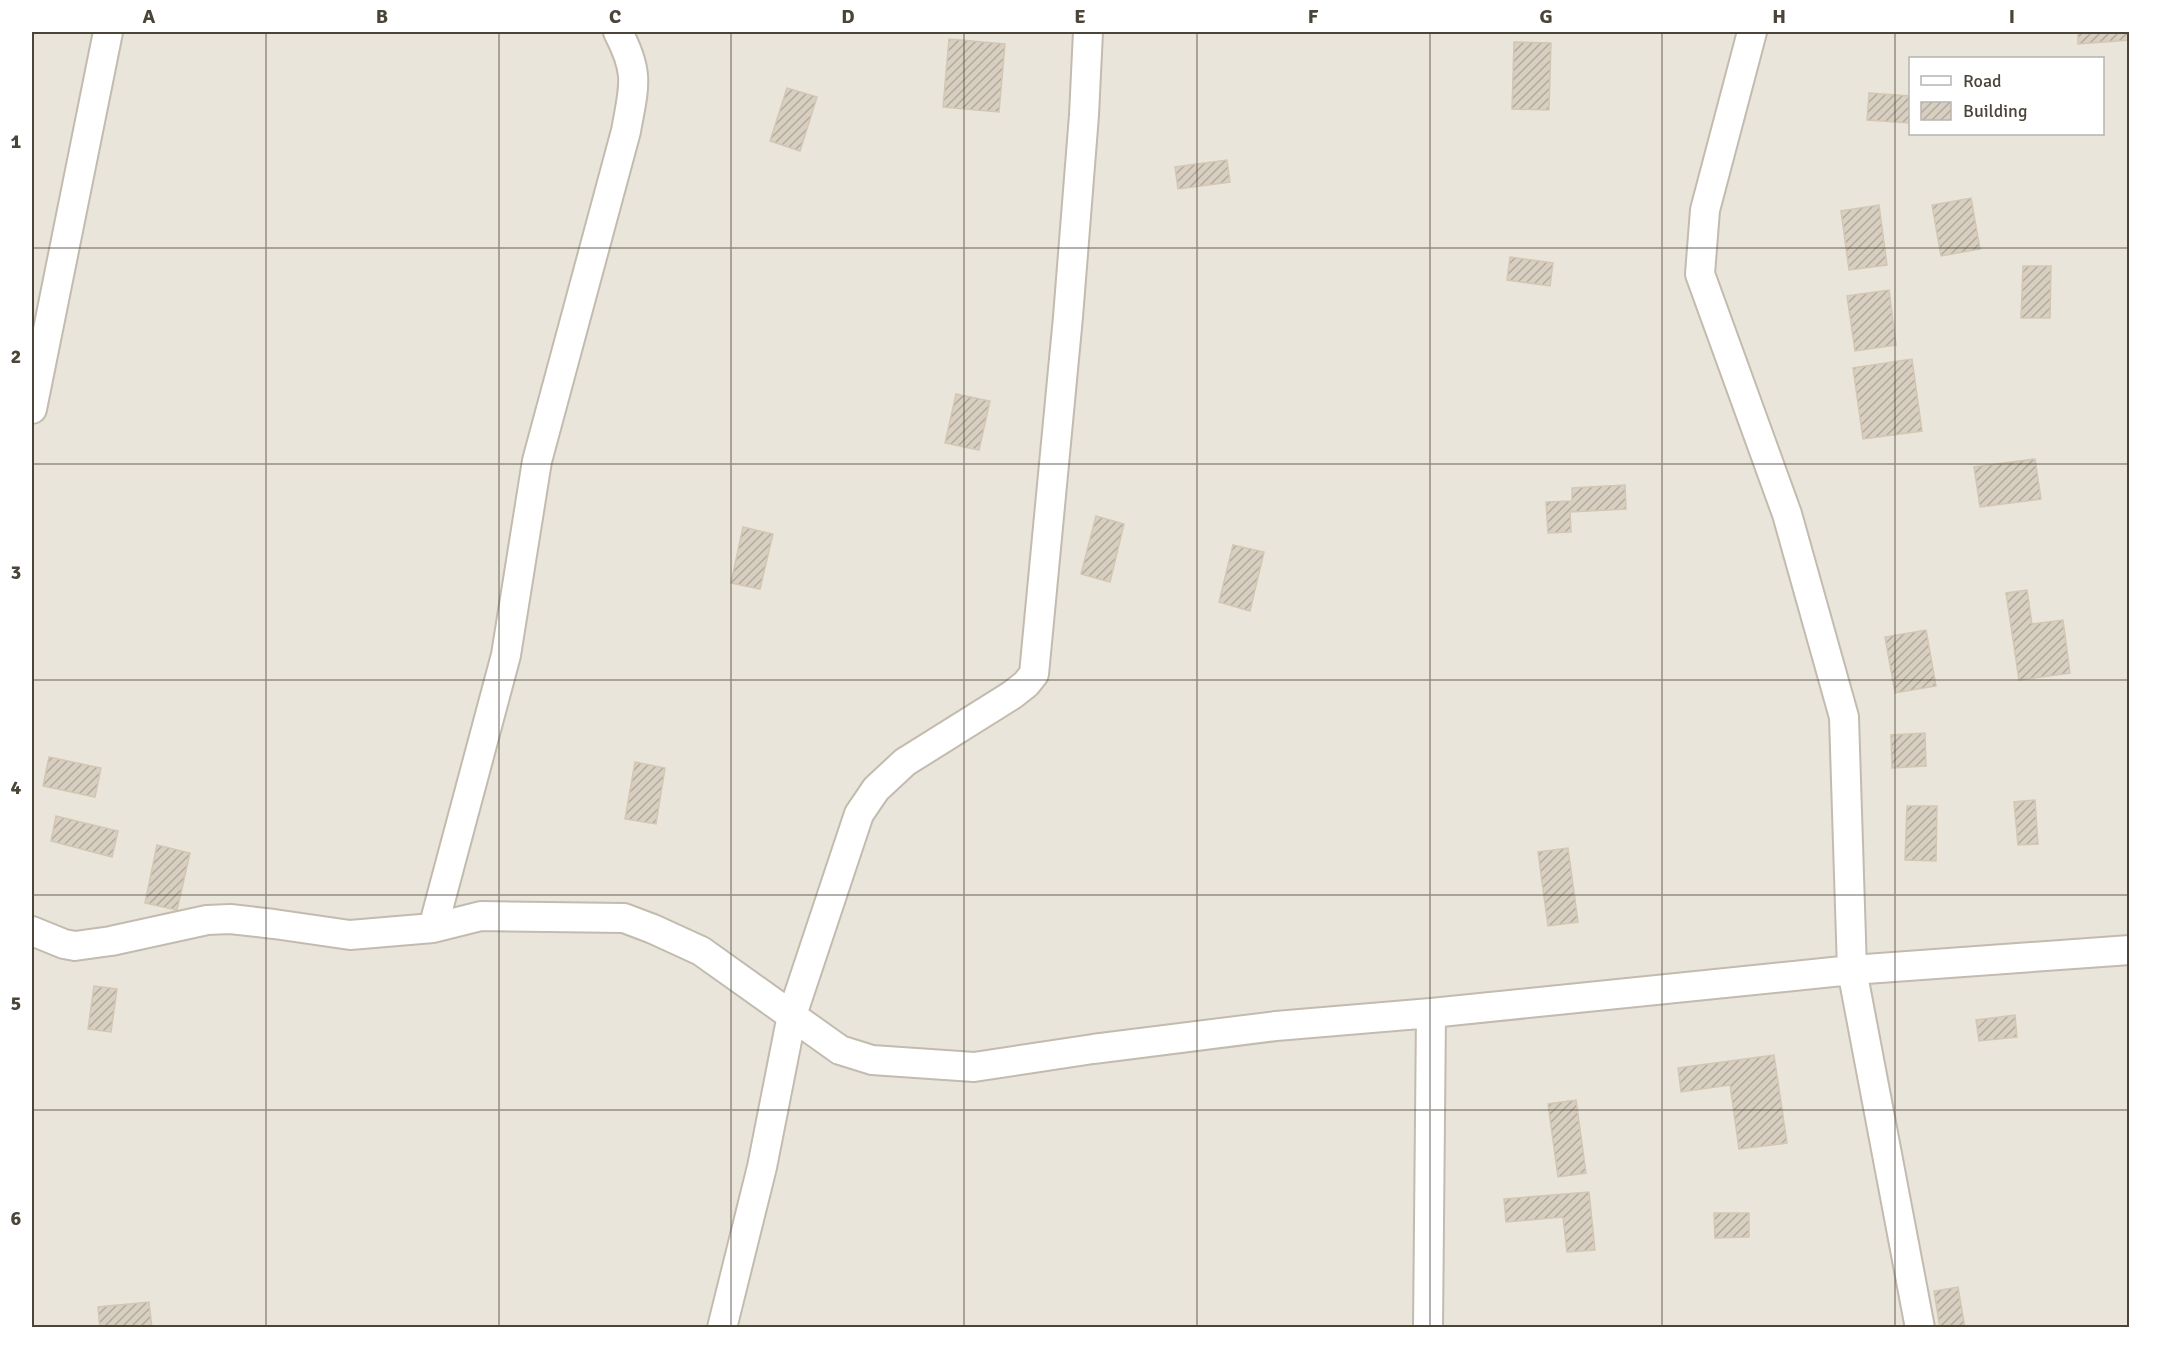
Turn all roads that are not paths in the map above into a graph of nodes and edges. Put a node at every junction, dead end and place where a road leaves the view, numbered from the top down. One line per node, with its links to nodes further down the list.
1 (108, 32): 5 (street)
2 (618, 32): 6 (street)
3 (1088, 32): 11 (street)
4 (1752, 32): 9 (street)
5 (32, 409)
6 (433, 928): 7 (street); 11 (street)
7 (32, 931)
8 (2130, 950): 9 (street)
9 (1852, 970): 10 (street); 14 (street)
10 (1431, 1013): 11 (street); 13 (street)
11 (792, 1015): 12 (street)
12 (722, 1328)
13 (1428, 1328)
14 (1920, 1328)

